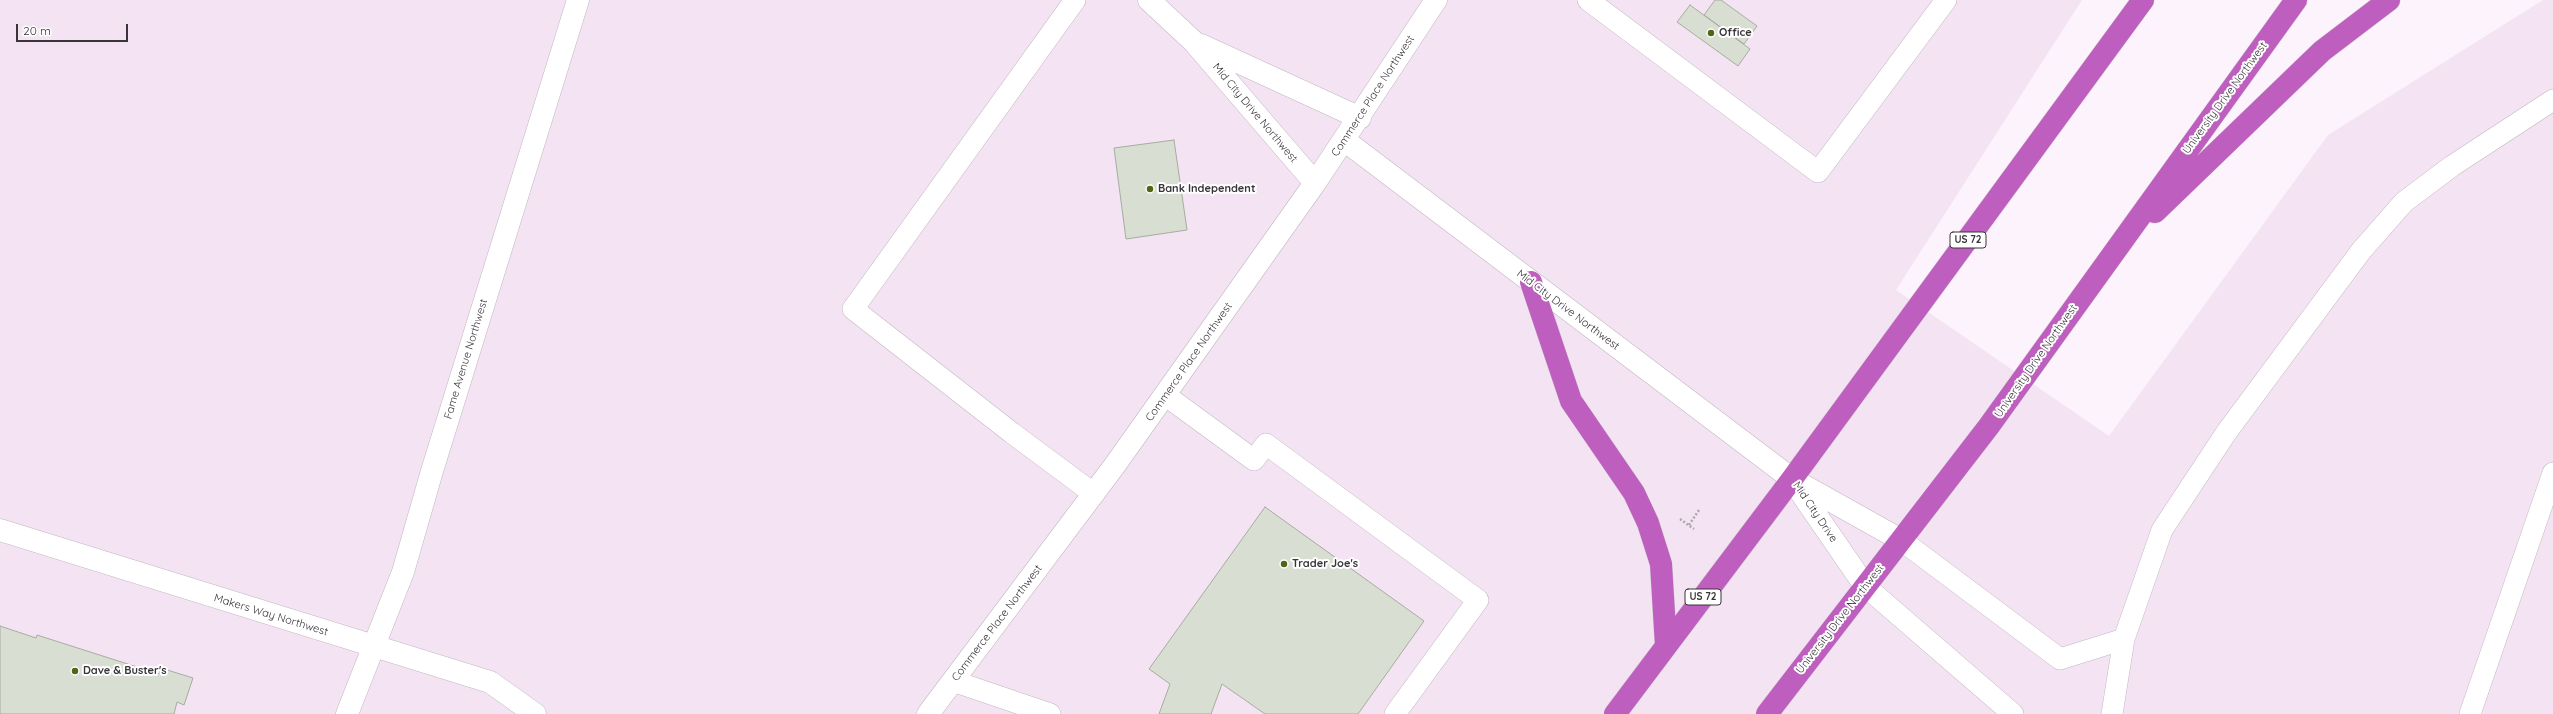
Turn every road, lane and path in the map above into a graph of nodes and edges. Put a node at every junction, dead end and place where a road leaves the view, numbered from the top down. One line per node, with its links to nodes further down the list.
1 (578, 0): 28 (street, Fame Avenue Northwest)
2 (1075, 0): 20 (lane)
3 (1149, 0): 10 (street, Mid City Drive Northwest)
4 (1436, 0): 12 (street, Commerce Place Northwest)
5 (1588, 0): 6 (lane)
6 (1946, 0)
7 (2143, 0): 19 (highway, US 72)
8 (2296, 0): 15 (highway, University Drive Northwest)
9 (2389, 0): 15 (highway)
10 (1194, 42): 12 (street, Mid City Drive Northwest); 14 (street, Mid City Drive Northwest)
11 (2553, 100): 26 (lane)
12 (1360, 118): 13 (street, Commerce Place Northwest)
13 (1344, 140): 14 (street, Commerce Place Northwest); 16 (street, Mid City Drive Northwest)
14 (1315, 183): 17 (street, Commerce Place Northwest)
15 (2114, 252): 24 (highway, University Drive Northwest)
16 (1531, 282): 19 (street, Mid City Drive Northwest); 27 (highway)
17 (1165, 395): 20 (street, Commerce Place Northwest); 34 (lane)
18 (2553, 473): 39 (lane)
19 (1792, 479): 24 (street, Mid City Drive); 25 (street, Mid City Drive); 27 (highway, US 72)
20 (1094, 494): 29 (street, Commerce Place Northwest)
21 (1699, 510): 22 (path)
22 (1694, 529)
23 (0, 530): 28 (street, Makers Way Northwest)
24 (1901, 540): 25 (highway, University Drive Northwest); 26 (lane)
25 (1865, 586): 36 (highway, University Drive Northwest); 37 (lane)
26 (2124, 639): 38 (lane)
27 (1666, 646): 35 (highway, US 72)
28 (374, 648): 30 (street, Fame Avenue Northwest); 31 (street, Makers Way Northwest)
29 (953, 680): 32 (street, Commerce Place Northwest); 33 (lane)
30 (347, 714)
31 (535, 714)
32 (928, 714)
33 (1050, 714)
34 (1395, 714)
35 (1615, 714)
36 (1767, 714)
37 (2013, 714)
38 (2112, 714)
39 (2470, 714)

